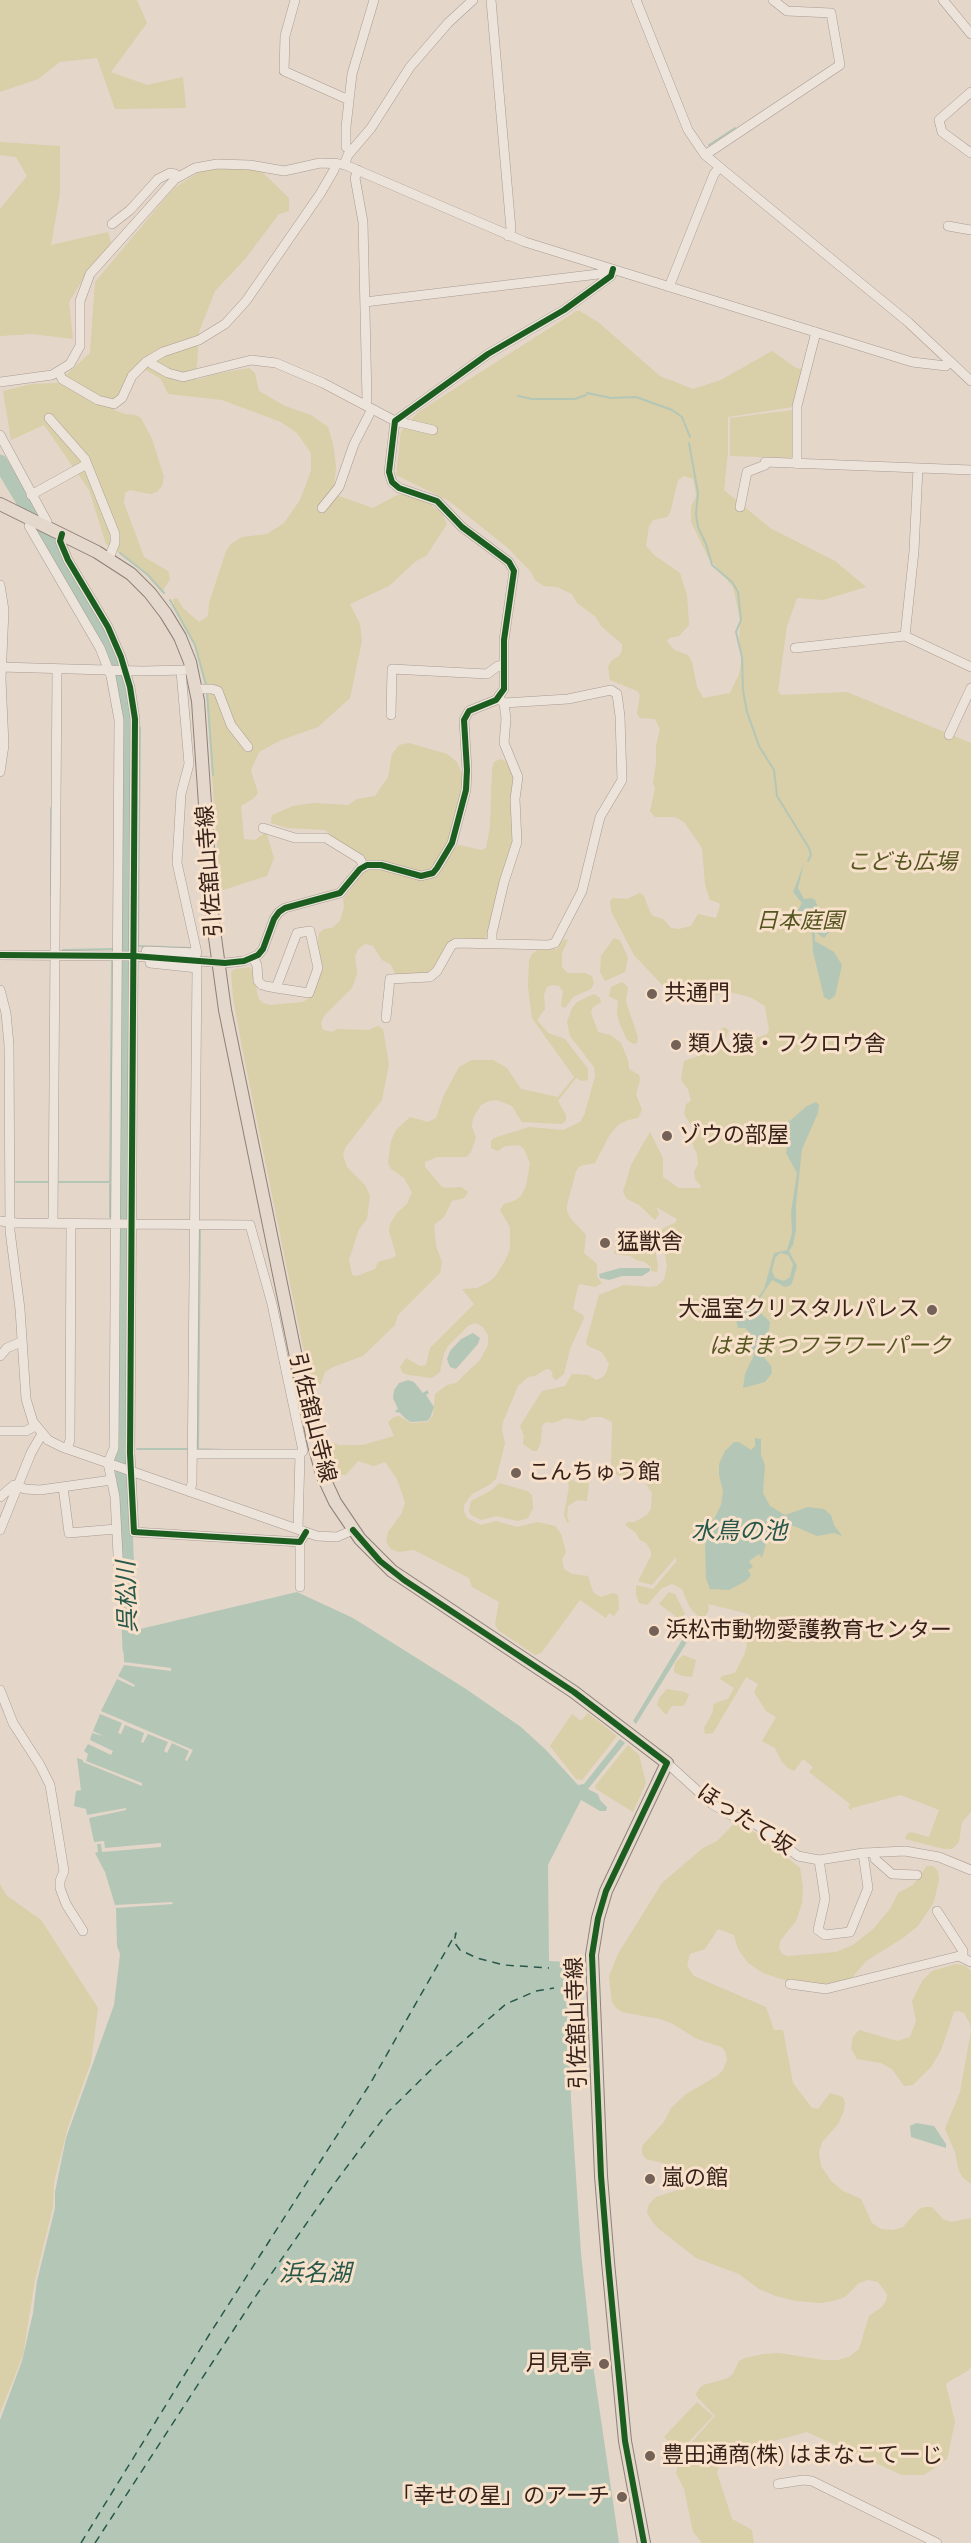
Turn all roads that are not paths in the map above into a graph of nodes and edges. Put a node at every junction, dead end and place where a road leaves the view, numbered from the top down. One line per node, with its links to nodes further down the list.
1 (295, 0): 10 (street)
2 (374, 0): 10 (street)
3 (473, 0): 11 (street)
4 (491, 0): 21 (street)
5 (636, 0): 13 (street)
6 (773, 0): 13 (street)
7 (943, 0): 8 (street)
8 (971, 34)
9 (971, 92): 12 (street)
10 (349, 100): 11 (street)
11 (351, 151): 14 (street)
12 (971, 153)
13 (705, 155): 15 (street)
14 (340, 164): 16 (street); 17 (street); 26 (street)
15 (719, 168): 23 (street); 27 (street)
16 (358, 170): 21 (street); 24 (street)
17 (178, 177): 18 (street); 28 (street)
18 (112, 224)
19 (948, 226): 20 (street)
20 (971, 230)
21 (508, 236): 22 (street)
22 (611, 268): 23 (street); 24 (street); 33 (street)
23 (669, 286): 25 (street)
24 (365, 302): 31 (street)
25 (816, 332): 27 (street); 37 (street)
26 (148, 360): 28 (street); 31 (street)
27 (950, 361): 29 (street)
28 (59, 372): 30 (street)
29 (971, 381)
30 (0, 382)
31 (368, 407): 33 (street); 43 (street)
32 (49, 418): 36 (street)
33 (395, 421): 34 (street); 51 (street)
34 (433, 430)
35 (0, 435): 40 (street)
36 (87, 464): 40 (street); 47 (street)
37 (797, 464): 38 (street); 42 (street)
38 (918, 468): 39 (street); 49 (street)
39 (971, 470)
40 (31, 495): 45 (street)
41 (0, 504): 44 (main road, 引佐舘山寺線)
42 (740, 507)
43 (322, 508)
44 (29, 520): 45 (main road, 引佐舘山寺線); 56 (street)
45 (46, 525): 46 (main road, 引佐舘山寺線)
46 (62, 534): 47 (main road, 引佐舘山寺線); 57 (street)
47 (109, 558): 55 (main road, 引佐舘山寺線)
48 (0, 585): 52 (street)
49 (905, 636): 50 (street); 53 (street)
50 (795, 648)
51 (504, 665): 60 (street); 61 (street)
52 (1, 667): 54 (street); 64 (street)
53 (971, 667)
54 (57, 670): 56 (street); 70 (street)
55 (187, 670): 57 (street); 59 (main road, 引佐舘山寺線); 72 (street)
56 (110, 671): 57 (street); 71 (street)
57 (125, 671): 72 (street)
58 (971, 688): 62 (street)
59 (196, 689): 63 (street); 74 (main road, 引佐舘山寺線)
60 (501, 701): 67 (street); 68 (street); 68 (street)
61 (391, 715)
62 (949, 735)
63 (248, 747)
64 (2, 751): 65 (street)
65 (0, 772)
66 (263, 828): 67 (street)
67 (364, 867): 73 (street)
68 (492, 943): 77 (street)
69 (0, 955): 70 (street)
70 (55, 955): 71 (street); 82 (street)
71 (118, 956): 72 (street); 84 (street)
72 (136, 956): 74 (street); 85 (street); 86 (street)
73 (253, 958): 74 (street); 75 (street)
74 (218, 963): 104 (main road, 引佐舘山寺線)
75 (276, 988): 75 (street)
76 (0, 990): 79 (street)
77 (386, 1018)
78 (0, 1099): 79 (street)
79 (10, 1099): 80 (street)
80 (5, 1159): 81 (street)
81 (5, 1221): 82 (street); 87 (street)
82 (53, 1223): 83 (street)
83 (71, 1223): 84 (street); 92 (street)
84 (116, 1224): 85 (street); 95 (street)
85 (131, 1224): 86 (street); 96 (street)
86 (195, 1224): 93 (street); 94 (street)
87 (21, 1342): 88 (street); 89 (street)
88 (0, 1356)
89 (36, 1426): 90 (street); 91 (street)
90 (0, 1431)
91 (42, 1434): 92 (street); 98 (street)
92 (67, 1449): 95 (street)
93 (193, 1454): 94 (street); 100 (street)
94 (300, 1454): 105 (street)
95 (110, 1464): 96 (street); 97 (street)
96 (131, 1471): 100 (street); 106 (street)
97 (112, 1480): 99 (street); 102 (street)
98 (18, 1486): 99 (street); 101 (street); 103 (street)
99 (63, 1487): 102 (street)
100 (189, 1492): 105 (street)
101 (0, 1497)
102 (116, 1529): 107 (street)
103 (0, 1530)
104 (353, 1530): 105 (street); 110 (main road, 引佐舘山寺線)
105 (302, 1531): 106 (street)
106 (300, 1542): 108 (street)
107 (119, 1574)
108 (300, 1587)
109 (0, 1690): 117 (street)
110 (667, 1763): 113 (street, ほったて坂); 121 (main road, 引佐舘山寺線)
111 (874, 1852): 112 (street, ほったて坂); 114 (street, ほったて坂); 115 (street)
112 (863, 1853): 113 (street, ほったて坂); 113 (street)
113 (819, 1860)
114 (971, 1870)
115 (916, 1875)
116 (937, 1911): 118 (street)
117 (83, 1931)
118 (967, 1959): 119 (street)
119 (790, 1984)
120 (778, 2484): 122 (street)
121 (644, 2543)
122 (937, 2543)

